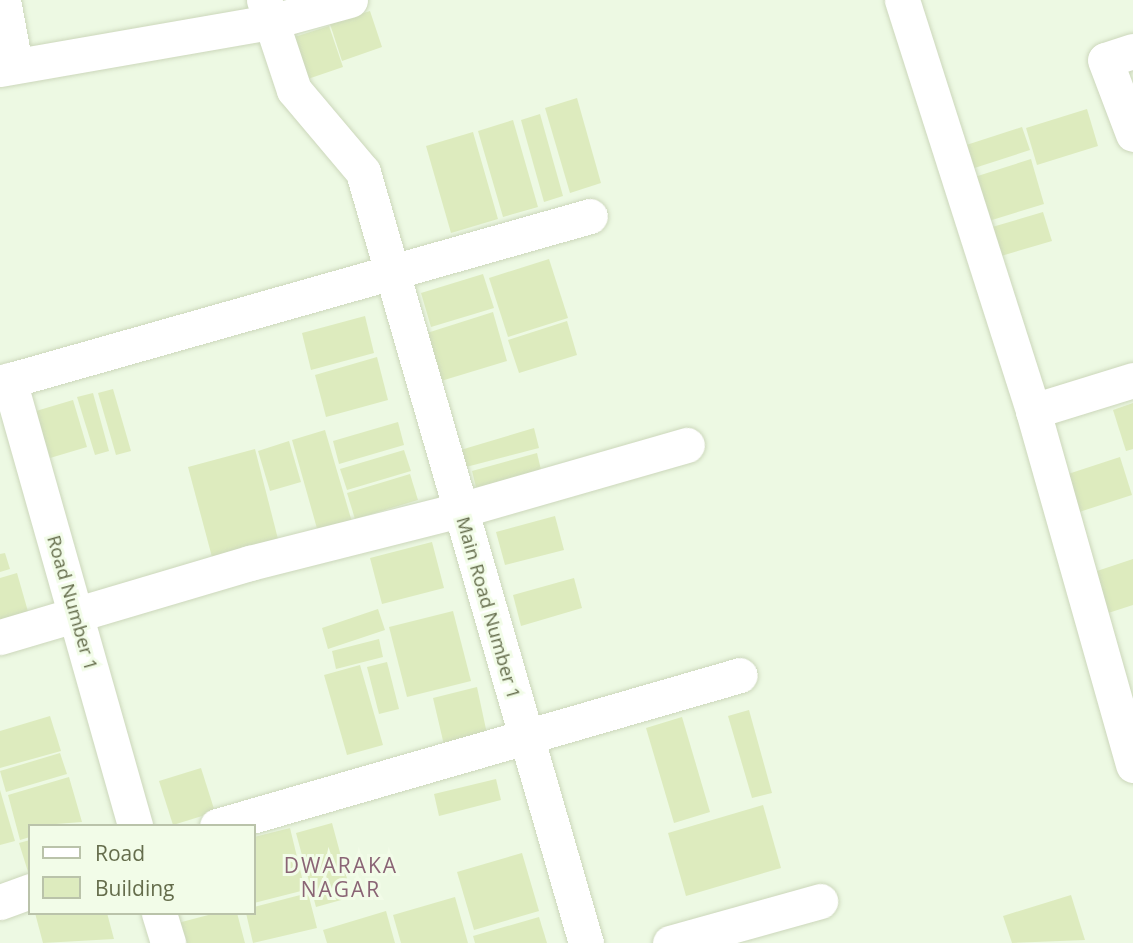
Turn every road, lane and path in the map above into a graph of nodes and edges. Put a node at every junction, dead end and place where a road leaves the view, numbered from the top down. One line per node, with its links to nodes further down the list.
1 (3, 0): 6 (street)
2 (350, 0): 4 (street)
3 (902, 0): 12 (street)
4 (267, 11): 6 (street); 9 (street, Main Road Number 1)
5 (1133, 51): 7 (street)
6 (8, 67)
7 (1133, 134)
8 (590, 216): 9 (street)
9 (391, 272): 11 (street); 14 (street, Main Road Number 1)
10 (1133, 380): 12 (street)
11 (4, 382): 15 (street, Road Number 1)
12 (1033, 411): 19 (street)
13 (687, 445): 14 (street)
14 (460, 510): 15 (street); 18 (street, Main Road Number 1)
15 (74, 612): 16 (street); 20 (street, Road Number 1)
16 (0, 637)
17 (740, 675): 18 (street)
18 (527, 739): 21 (street); 27 (street, Main Road Number 1)
19 (1133, 765)
20 (134, 824)
21 (224, 824)
22 (28, 892): 24 (street)
23 (820, 901): 28 (street)
24 (0, 902)
25 (160, 915): 26 (street)
26 (168, 943)
27 (586, 943)
28 (670, 943)

